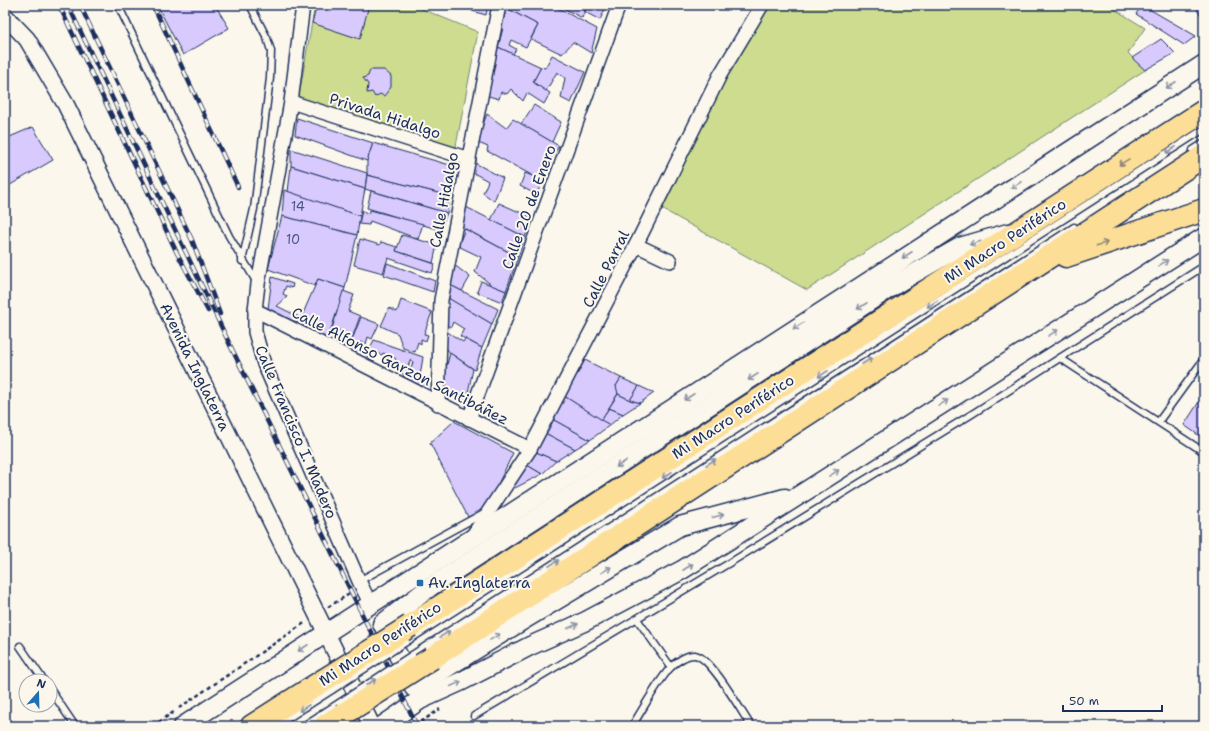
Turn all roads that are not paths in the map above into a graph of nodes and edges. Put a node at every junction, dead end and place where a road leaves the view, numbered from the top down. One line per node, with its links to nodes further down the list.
1 (118, 5): 20 (lane)
2 (250, 5): 20 (lane)
3 (304, 5): 9 (street, Calle Francisco I. Madero)
4 (500, 5): 14 (street, Calle Hidalgo)
5 (619, 5): 31 (street, Calle 20 de Enero)
6 (762, 5): 19 (street, Calle Parral)
7 (5, 16): 42 (street, Avenida Inglaterra)
8 (1204, 64): 29 (main road, one-way to 29)
9 (291, 102): 14 (street, Privada Hidalgo); 24 (street, Calle Francisco I. Madero)
10 (1204, 111): 17 (highway, one-way to 17)
11 (1204, 129): 43 (lane, Mi Macro Periférico, one-way to 43)
12 (1204, 143): 13 (lane)
13 (1194, 156): 22 (highway)
14 (469, 159): 30 (street, Calle Hidalgo)
15 (1204, 210): 22 (highway, one-way to 15)
16 (1083, 222): 45 (lane, Mi Macro Periférico, one-way to 16)
17 (1026, 228): 26 (main road, one-way to 26); 43 (highway)
18 (1204, 237): 35 (main road, one-way to 18)
19 (636, 245): 21 (street); 33 (street, Calle Parral)
20 (242, 261): 24 (lane)
21 (670, 261)
22 (1038, 265): 45 (highway)
23 (1204, 266): 27 (lane)
24 (258, 284): 25 (street, Calle Francisco I. Madero)
25 (255, 310): 30 (street, Calle Alfonso Garzon Santibáñez); 38 (street, Calle Francisco I. Madero)
26 (809, 341): 29 (main road); 41 (main road, one-way to 41)
27 (1060, 358): 32 (lane); 40 (lane)
28 (1204, 360): 32 (lane)
29 (736, 367): 37 (main road, one-way to 37)
30 (438, 404): 31 (street, Calle Alfonso Garzon Santibáñez)
31 (469, 419): 33 (street, Calle Alfonso Garzon Santibáñez)
32 (1159, 421): 34 (lane)
33 (530, 449): 36 (street, Calle Parral)
34 (1204, 452)
35 (801, 494): 49 (main road, one-way to 35); 49 (main road, one-way to 35)
36 (491, 510): 37 (street, Calle Parral); 38 (lane)
37 (469, 541): 39 (main road)
38 (359, 581): 39 (street, Calle Francisco I. Madero)
39 (370, 603): 41 (main road, Calle Francisco I. Madero); 42 (main road)
40 (636, 619): 46 (lane); 52 (lane)
41 (382, 624): 49 (main road, Calle Francisco I. Madero)
42 (326, 633): 54 (main road, one-way to 54); 58 (street, Avenida Inglaterra)
43 (408, 634): 48 (highway, bridge)
44 (20, 646): 47 (lane)
45 (422, 657): 51 (highway, one-way to 45, bridge)
46 (671, 667): 60 (lane); 61 (lane)
47 (39, 673)
48 (328, 685): 55 (highway); 56 (lane, Mi Macro Periférico, one-way to 56)
49 (418, 694): 59 (main road)
50 (58, 700): 53 (lane)
51 (335, 715): 57 (lane, Mi Macro Periférico)
52 (474, 716)
53 (76, 726)
54 (183, 726)
55 (252, 726)
56 (276, 726)
57 (303, 726)
58 (372, 726)
59 (382, 726)
60 (632, 726)
61 (751, 726)

